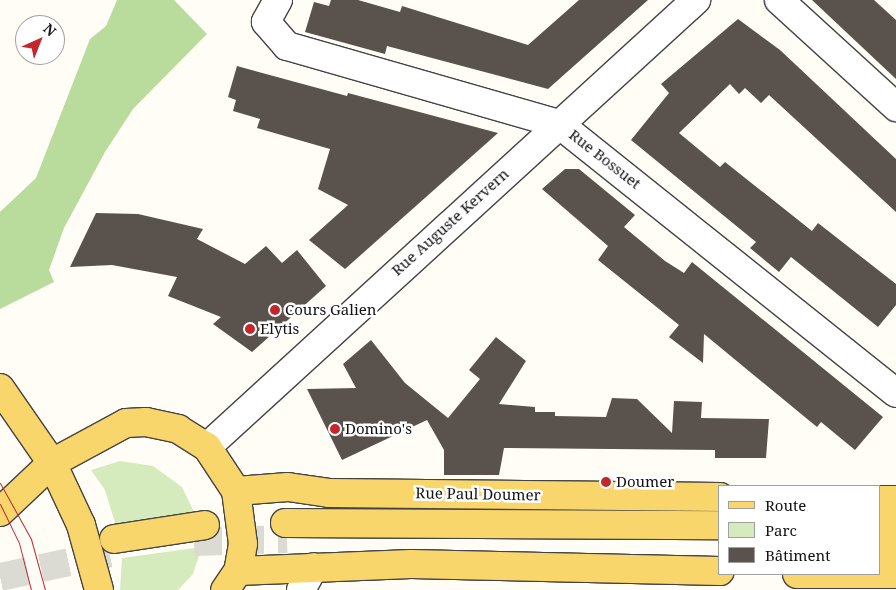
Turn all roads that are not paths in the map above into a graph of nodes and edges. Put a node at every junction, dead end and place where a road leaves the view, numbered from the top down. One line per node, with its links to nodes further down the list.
1 (696, 0): 5 (street, Rue Auguste Kervern)
2 (779, 0): 4 (street)
3 (272, 11): 5 (street, Rue Bossuet)
4 (896, 107)
5 (559, 124): 7 (street, Rue Bossuet); 8 (street, Rue Auguste Kervern)
6 (0, 388): 9 (main road)
7 (896, 393)
8 (208, 447): 9 (main road); 10 (main road)
9 (52, 463): 15 (main road); 30 (main road)
10 (236, 491): 11 (main road, Rue Paul Doumer); 28 (main road)
11 (613, 496): 12 (main road, Rue Paul Doumer); 16 (main road)
12 (718, 498)
13 (881, 500): 14 (main road)
14 (896, 500)
15 (0, 512)
16 (613, 525): 17 (main road); 21 (main road)
17 (718, 525)
18 (881, 526): 19 (main road)
19 (896, 526)
20 (200, 534): 22 (main road)
21 (718, 544)
22 (115, 545)
23 (881, 550): 24 (main road)
24 (896, 551)
25 (314, 567): 26 (main road); 28 (main road); 31 (street)
26 (718, 571)
27 (896, 574): 29 (main road)
28 (232, 580)
29 (812, 580)
30 (99, 590)
31 (301, 590)

